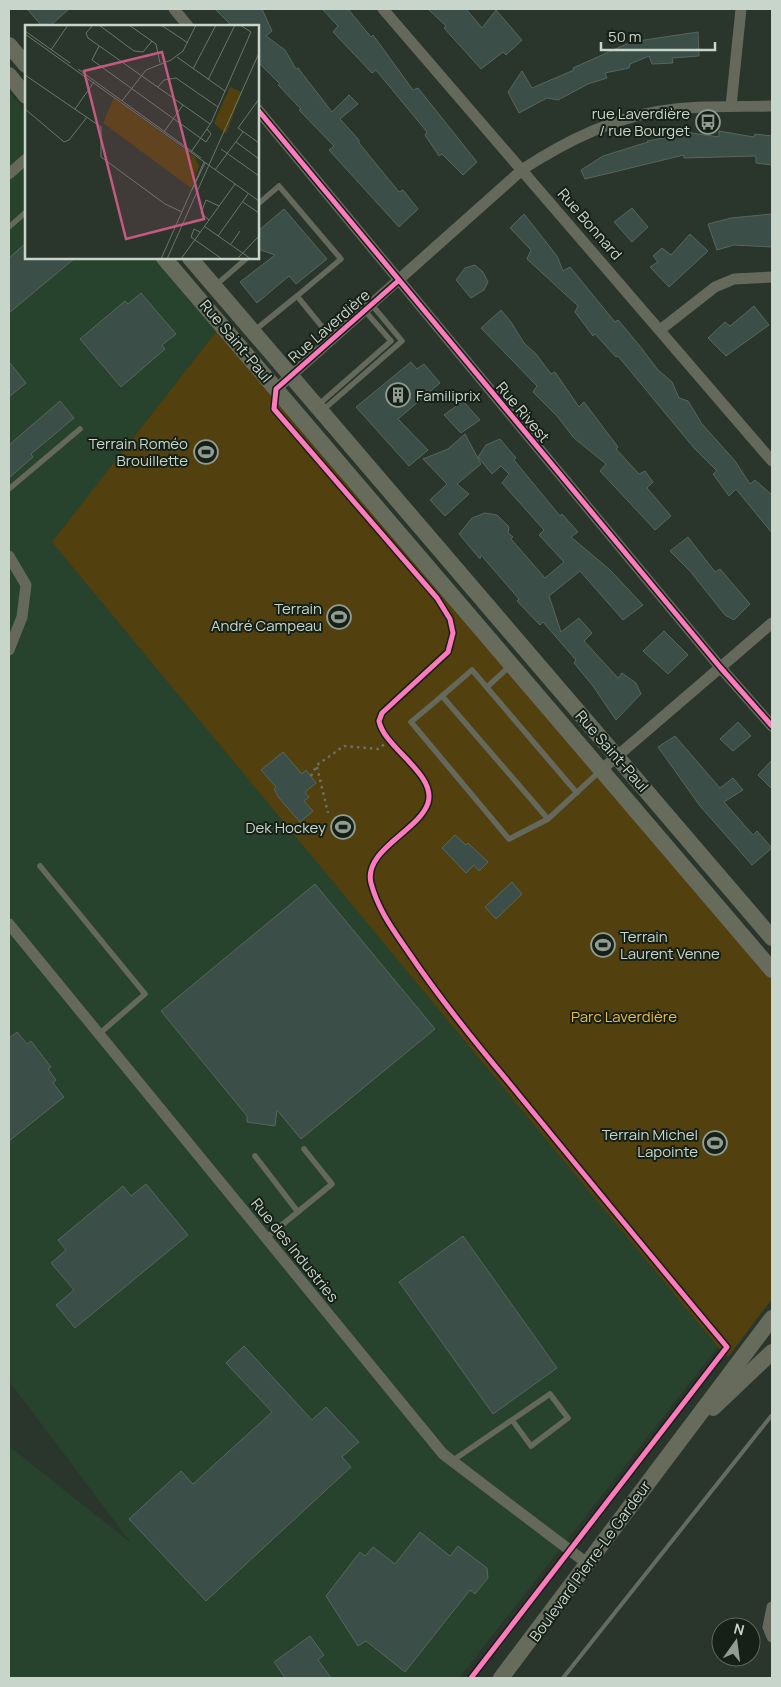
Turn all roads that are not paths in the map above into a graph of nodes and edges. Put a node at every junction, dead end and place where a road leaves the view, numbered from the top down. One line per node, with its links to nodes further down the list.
1 (174, 9): 4 (street)
2 (383, 9): 13 (street, Rue Bonnard)
3 (741, 9): 9 (street)
4 (187, 25)
5 (9, 44): 6 (street)
6 (25, 64)
7 (9, 75): 8 (street)
8 (25, 95)
9 (731, 106): 10 (street, Rue Laverdière); 13 (street, Rue Laverdière)
10 (772, 106)
11 (259, 111): 22 (street, Rue Rivest)
12 (25, 159): 14 (street)
13 (523, 170): 22 (street, Rue Laverdière); 27 (street, Rue Bonnard)
14 (9, 174)
15 (259, 203): 25 (lane)
16 (25, 213): 17 (lane)
17 (9, 228)
18 (165, 259): 24 (street, Rue Saint-Paul)
19 (191, 259): 23 (street, Rue Saint-Paul)
20 (246, 259): 23 (lane)
21 (772, 277): 27 (street)
22 (398, 282): 26 (street, Rue Laverdière); 45 (street, Rue Rivest)
23 (212, 283): 24 (street); 28 (street, Rue Saint-Paul)
24 (192, 290): 31 (street, Rue Saint-Paul)
25 (297, 296): 28 (lane); 29 (lane)
26 (368, 308): 29 (street, Rue Laverdière); 32 (lane); 32 (lane)
27 (660, 330): 34 (street, Rue Bonnard)
28 (253, 331): 30 (street, Rue Saint-Paul)
29 (332, 340): 30 (street, Rue Laverdière)
30 (291, 376): 31 (street, Rue Laverdière); 32 (street, Rue Saint-Paul)
31 (276, 388): 37 (street, Rue Saint-Paul)
32 (320, 409): 36 (street, Rue Saint-Paul)
33 (80, 429): 35 (lane)
34 (772, 461)
35 (9, 489)
36 (401, 504): 37 (street); 39 (street, Rue Saint-Paul)
37 (385, 515): 40 (street, Rue Saint-Paul)
38 (9, 556): 42 (street)
39 (464, 578): 40 (street); 43 (street, Rue Saint-Paul)
40 (449, 591): 44 (street, Rue Saint-Paul)
41 (772, 623): 45 (street)
42 (9, 650)
43 (533, 658): 44 (street); 49 (street, Rue Saint-Paul)
44 (515, 668): 46 (lane); 50 (street, Rue Saint-Paul)
45 (720, 668): 48 (street, Rue Rivest); 49 (street)
46 (486, 687): 47 (lane); 51 (lane)
47 (442, 696): 52 (lane); 52 (lane)
48 (772, 726)
49 (616, 756): 50 (street); 53 (street, Rue Saint-Paul)
50 (602, 770): 51 (lane); 54 (street, Rue Saint-Paul)
51 (577, 793): 52 (lane)
52 (548, 819)
53 (692, 844): 54 (street); 57 (street, Rue Saint-Paul)
54 (676, 857): 58 (street, Rue Saint-Paul)
55 (40, 866): 60 (lane)
56 (9, 924): 60 (street, Rue des Industries)
57 (769, 934): 58 (street, Rue Saint-Paul)
58 (750, 944): 59 (street, Rue Saint-Paul)
59 (772, 970)
60 (99, 1034): 64 (street, Rue des Industries)
61 (304, 1149): 63 (lane)
62 (255, 1156): 63 (lane)
63 (298, 1212): 64 (lane)
64 (266, 1238): 69 (street, Rue des Industries)
65 (772, 1318): 68 (street, Boulevard Pierre-Le Gardeur)
66 (772, 1352): 68 (street, Boulevard Pierre-Le Gardeur)
67 (512, 1420): 67 (lane); 69 (lane)
68 (677, 1442): 70 (street, Boulevard Pierre-Le Gardeur)
69 (452, 1461): 70 (street, Rue des Industries)
70 (588, 1564): 73 (street, Boulevard Pierre-Le Gardeur)
71 (772, 1607): 72 (street)
72 (772, 1637)
73 (501, 1678)

